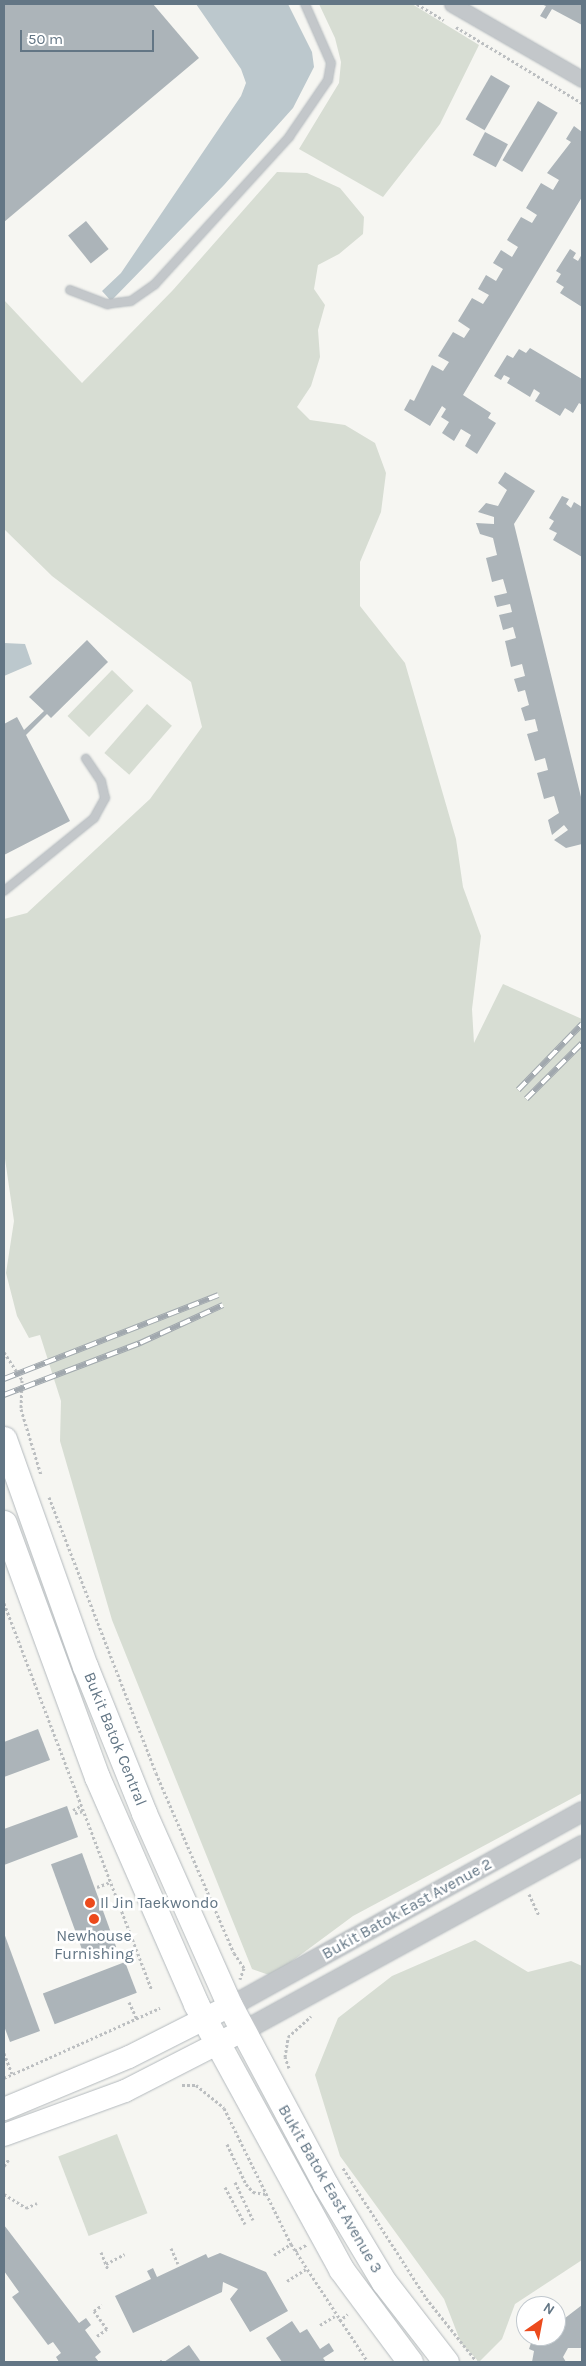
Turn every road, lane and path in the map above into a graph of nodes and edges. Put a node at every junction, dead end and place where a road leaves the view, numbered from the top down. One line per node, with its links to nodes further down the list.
1 (305, 4): 6 (lane)
2 (417, 4): 5 (path)
3 (452, 4): 4 (street)
4 (582, 79)
5 (582, 103)
6 (70, 290)
7 (86, 759): 8 (lane)
8 (4, 891)
9 (4, 1352): 11 (path)
10 (4, 1439): 15 (main road, Bukit Batok Central)
11 (45, 1484)
12 (48, 1494): 24 (path)
13 (4, 1523): 15 (main road, Bukit Batok Central)
14 (4, 1604): 16 (path)
15 (59, 1638): 27 (main road, Bukit Batok Central); 30 (main road, Bukit Batok Central)
16 (81, 1806): 17 (path); 17 (path)
17 (83, 1811): 20 (path)
18 (582, 1811): 27 (street, Bukit Batok East Avenue 2)
19 (582, 1845): 31 (street, Bukit Batok East Avenue 2)
20 (111, 1882): 21 (path); 25 (path)
21 (97, 1887)
22 (527, 1891): 23 (path)
23 (539, 1915)
24 (244, 1968)
25 (152, 1990)
26 (129, 2002): 29 (path)
27 (230, 2006): 30 (main road); 31 (main road, Bukit Batok East Avenue 3)
28 (160, 2008): 29 (path)
29 (137, 2019): 35 (path)
30 (206, 2020): 32 (main road, Bukit Batok East Avenue 3); 39 (main road)
31 (242, 2032): 32 (main road); 68 (main road, Bukit Batok East Avenue 3)
32 (218, 2044): 40 (main road); 67 (main road, Bukit Batok East Avenue 3)
33 (285, 2045): 36 (path)
34 (4, 2053): 35 (path)
35 (12, 2074): 37 (path)
36 (291, 2074)
37 (4, 2078)
38 (196, 2085): 48 (path)
39 (4, 2109)
40 (4, 2134)
41 (227, 2144): 48 (path)
42 (9, 2159): 44 (path)
43 (341, 2165): 69 (path)
44 (4, 2166)
45 (235, 2182): 50 (path)
46 (225, 2186): 51 (path)
47 (4, 2194): 49 (path)
48 (266, 2194): 52 (path)
49 (37, 2203)
50 (253, 2220)
51 (245, 2224)
52 (292, 2244): 56 (path); 60 (path)
53 (171, 2248): 58 (path)
54 (102, 2252): 57 (path)
55 (125, 2254): 57 (path)
56 (274, 2255)
57 (106, 2264): 59 (path)
58 (178, 2264)
59 (108, 2269)
60 (306, 2269): 61 (path); 63 (path)
61 (287, 2280)
62 (102, 2305): 65 (path)
63 (335, 2316): 64 (path); 66 (path)
64 (320, 2325)
65 (97, 2336)
66 (368, 2362)
67 (410, 2362)
68 (446, 2362)
69 (477, 2362)

